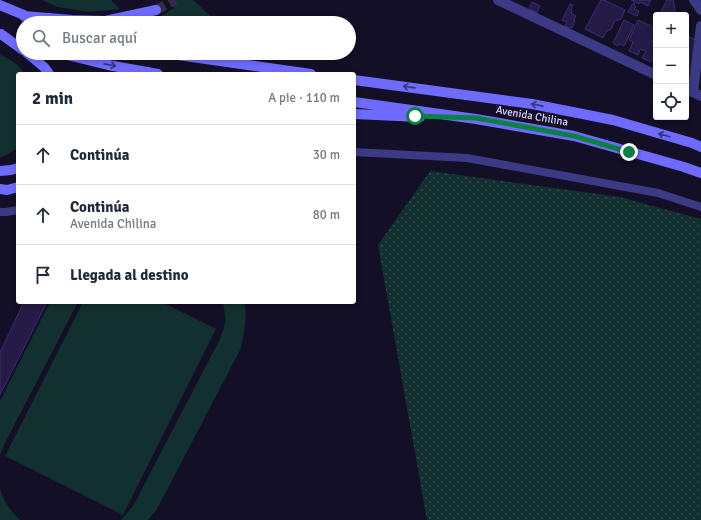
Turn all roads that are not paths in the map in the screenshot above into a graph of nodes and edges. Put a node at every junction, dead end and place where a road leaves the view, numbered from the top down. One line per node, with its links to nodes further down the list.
1 (498, 0): 18 (street)
2 (694, 0): 5 (street)
3 (4, 7): 6 (main road)
4 (156, 10): 7 (main road)
5 (701, 10)
6 (24, 16)
7 (128, 16)
8 (701, 26): 20 (street)
9 (1, 34): 10 (main road); 11 (main road)
10 (16, 39)
11 (16, 45)
12 (36, 60): 15 (main road)
13 (88, 60): 16 (main road, one-way to 16)
14 (213, 60): 17 (main road)
15 (48, 72)
16 (147, 72)
17 (297, 72)
18 (653, 74)
19 (356, 80): 24 (main road, Avenida Chilina, one-way to 19)
20 (693, 92)
21 (356, 102): 23 (main road, Avenida Chilina)
22 (356, 114): 23 (main road)
23 (476, 118): 28 (main road, Avenida Chilina)
24 (701, 147)
25 (356, 152): 31 (lane)
26 (16, 169): 27 (main road)
27 (0, 170)
28 (701, 173)
29 (16, 188): 30 (main road)
30 (0, 189)
31 (701, 207)
32 (16, 210): 33 (lane)
33 (0, 212)

